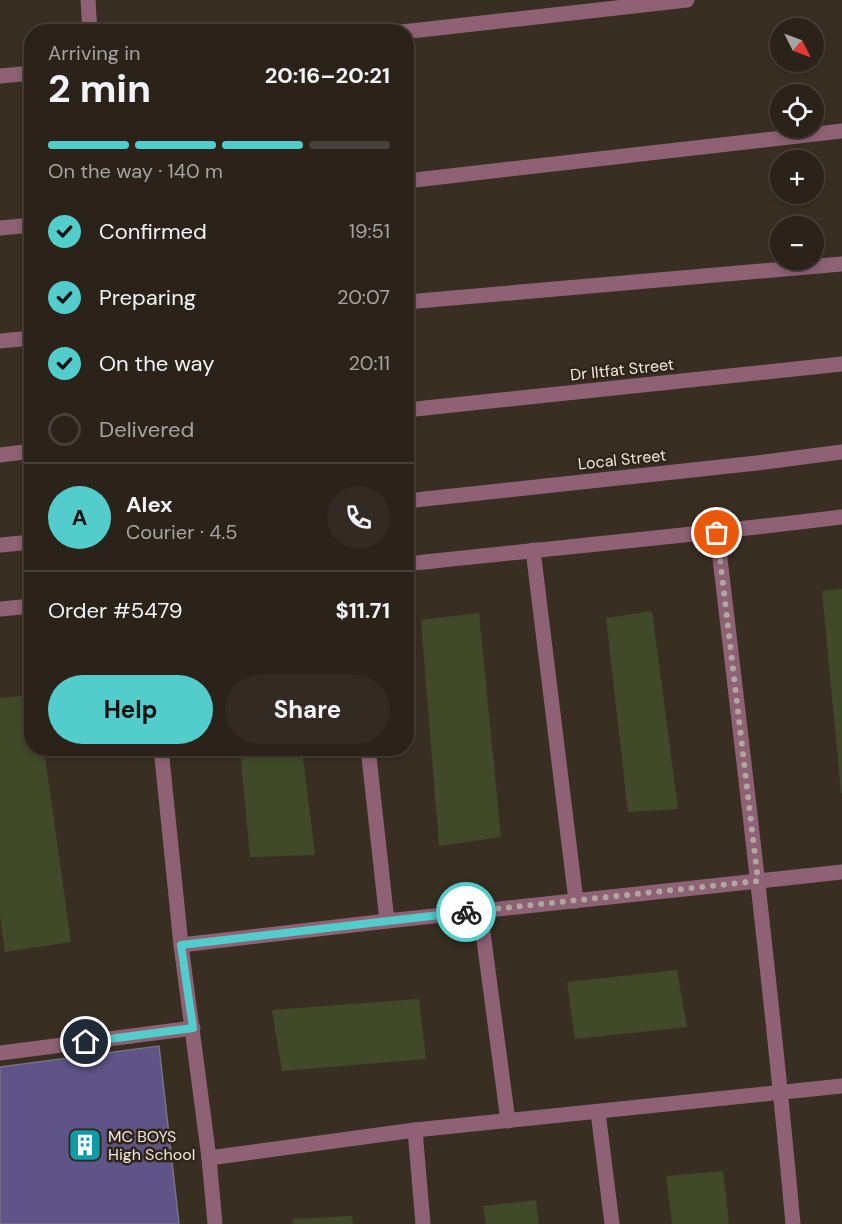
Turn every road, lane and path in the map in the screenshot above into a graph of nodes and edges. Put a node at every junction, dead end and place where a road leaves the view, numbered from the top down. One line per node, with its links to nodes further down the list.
1 (88, 0): 3 (street)
2 (687, 0): 4 (street)
3 (90, 24)
4 (414, 31)
5 (24, 74): 6 (street)
6 (0, 76)
7 (842, 131): 8 (street)
8 (414, 180)
9 (24, 226): 10 (street)
10 (0, 228)
11 (842, 264): 12 (street)
12 (414, 301)
13 (24, 339): 14 (street)
14 (0, 341)
15 (842, 364): 16 (street, Dr Iltfat Street)
16 (414, 409)
17 (24, 452): 19 (street)
18 (842, 452): 20 (street, Local Street)
19 (0, 455)
20 (414, 500)
21 (842, 517): 22 (street)
22 (717, 533): 25 (street); 32 (street)
23 (24, 543): 24 (street)
24 (0, 545)
25 (533, 550): 26 (street); 33 (street)
26 (414, 563)
27 (24, 607): 28 (street)
28 (0, 609)
29 (162, 756): 36 (street)
30 (369, 756): 35 (street)
31 (842, 872): 32 (street)
32 (758, 881): 33 (street); 40 (street)
33 (576, 901): 34 (street)
34 (480, 910): 35 (street); 42 (street)
35 (387, 921): 36 (street)
36 (181, 945): 37 (street)
37 (193, 1028): 38 (street); 44 (street)
38 (0, 1053)
39 (842, 1086): 40 (street)
40 (781, 1092): 41 (street); 48 (street)
41 (598, 1112): 42 (street); 47 (street)
42 (508, 1121): 43 (street)
43 (415, 1130): 44 (street); 46 (street)
44 (208, 1158): 45 (street)
45 (214, 1224)
46 (423, 1224)
47 (612, 1224)
48 (793, 1224)

